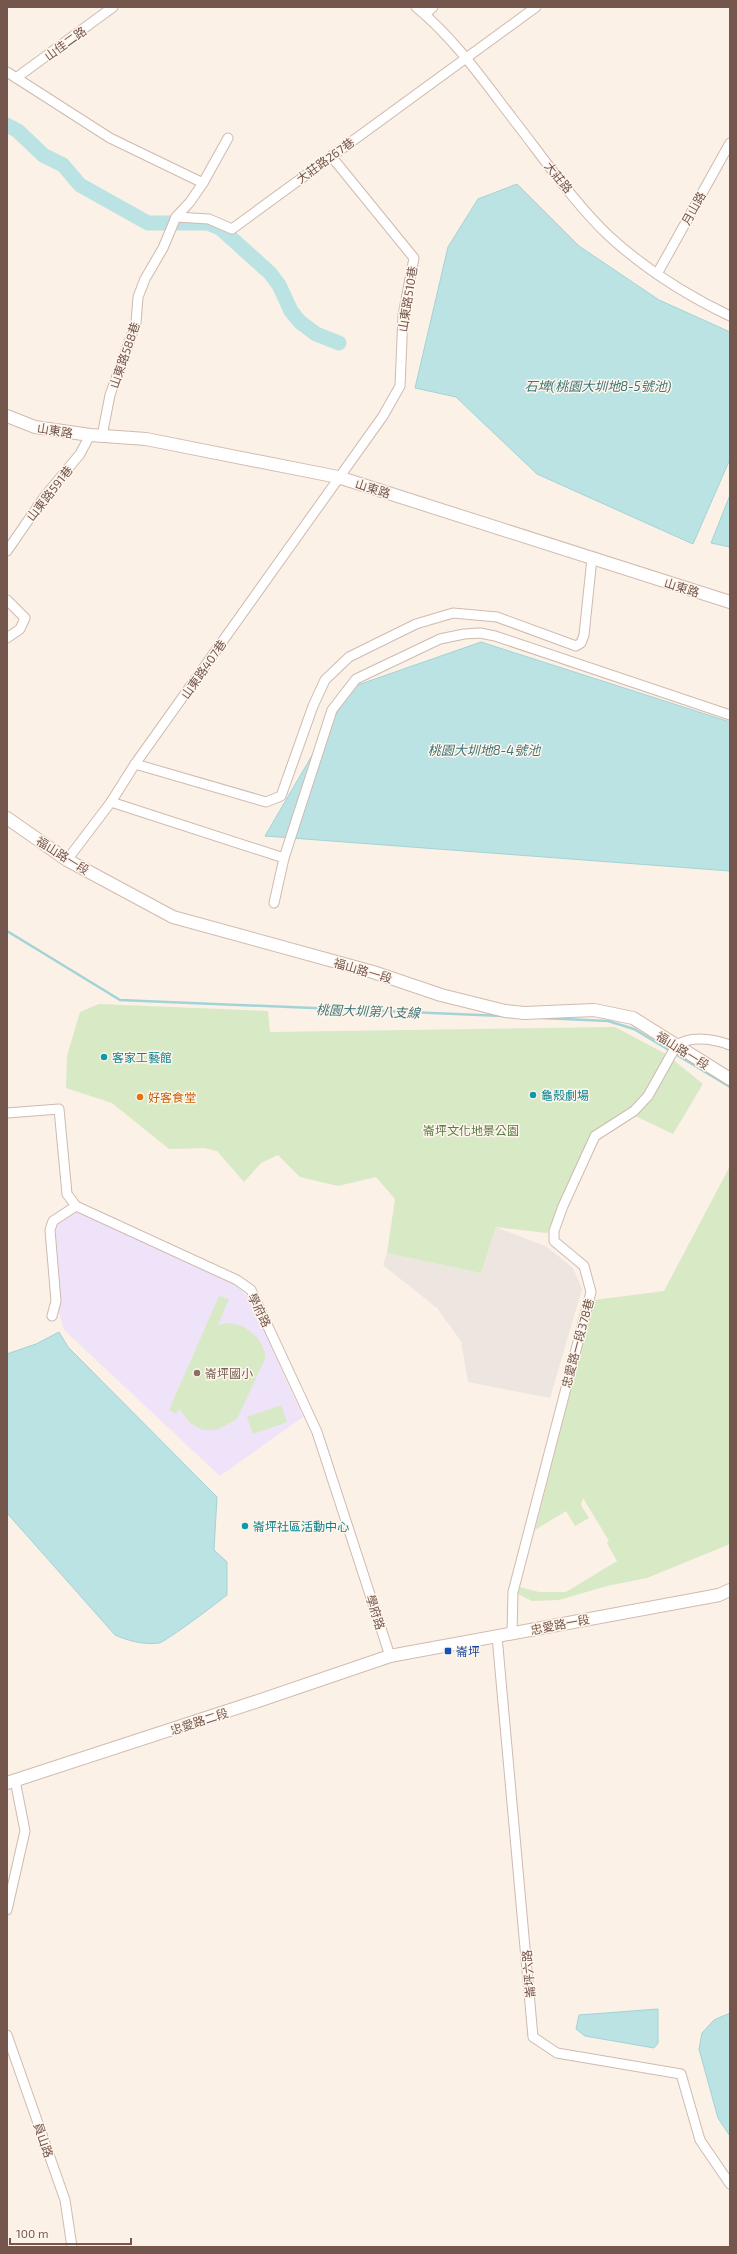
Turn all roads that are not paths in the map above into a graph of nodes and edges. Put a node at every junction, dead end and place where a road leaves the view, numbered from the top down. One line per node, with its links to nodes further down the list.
1 (114, 7): 8 (street, 山佳二路)
2 (416, 7): 5 (street, 大莊路)
3 (433, 7): 5 (street)
4 (536, 7): 6 (street, 大莊路267巷)
5 (425, 14): 6 (street, 大莊路)
6 (466, 58): 11 (street, 大莊路267巷); 14 (street, 大莊路)
7 (7, 72): 8 (street)
8 (16, 78): 12 (street)
9 (228, 138): 12 (street, 山東路588巷)
10 (730, 143): 14 (street, 月山路)
11 (331, 156): 13 (street, 大莊路267巷); 18 (street, 山東路510巷)
12 (203, 183): 13 (street, 山東路588巷)
13 (176, 217): 17 (street, 山東路588巷)
14 (657, 274): 15 (street, 大莊路)
15 (730, 316)
16 (7, 416): 17 (street, 山東路)
17 (96, 436): 18 (street, 山東路); 19 (street, 山東路591巷)
18 (338, 477): 20 (street, 山東路); 25 (street, 山東路407巷)
19 (7, 551)
20 (592, 558): 22 (street, 山東路); 25 (street)
21 (7, 600): 23 (street)
22 (730, 602)
23 (7, 638)
24 (730, 715): 28 (street)
25 (135, 764): 26 (street, 山東路407巷)
26 (110, 802): 28 (street); 29 (street, 山東路407巷)
27 (7, 818): 29 (street, 福山路一段)
28 (284, 858): 30 (street)
29 (67, 860): 32 (street, 福山路一段)
30 (274, 903)
31 (730, 1046): 32 (street)
32 (674, 1050): 33 (street, 福山路一段); 38 (street, 忠愛路一段378巷)
33 (730, 1079)
34 (7, 1113): 35 (street)
35 (76, 1206): 36 (street); 40 (street, 學府路)
36 (52, 1316)
37 (730, 1590): 38 (street, 忠愛路一段)
38 (512, 1633): 39 (street, 忠愛路一段)
39 (498, 1636): 40 (street, 忠愛路一段); 44 (street, 崙坪六路)
40 (390, 1656): 41 (street, 忠愛路二段)
41 (11, 1782): 42 (street)
42 (7, 1910)
43 (7, 2035): 45 (street, 員山路)
44 (730, 2184)
45 (72, 2247)

